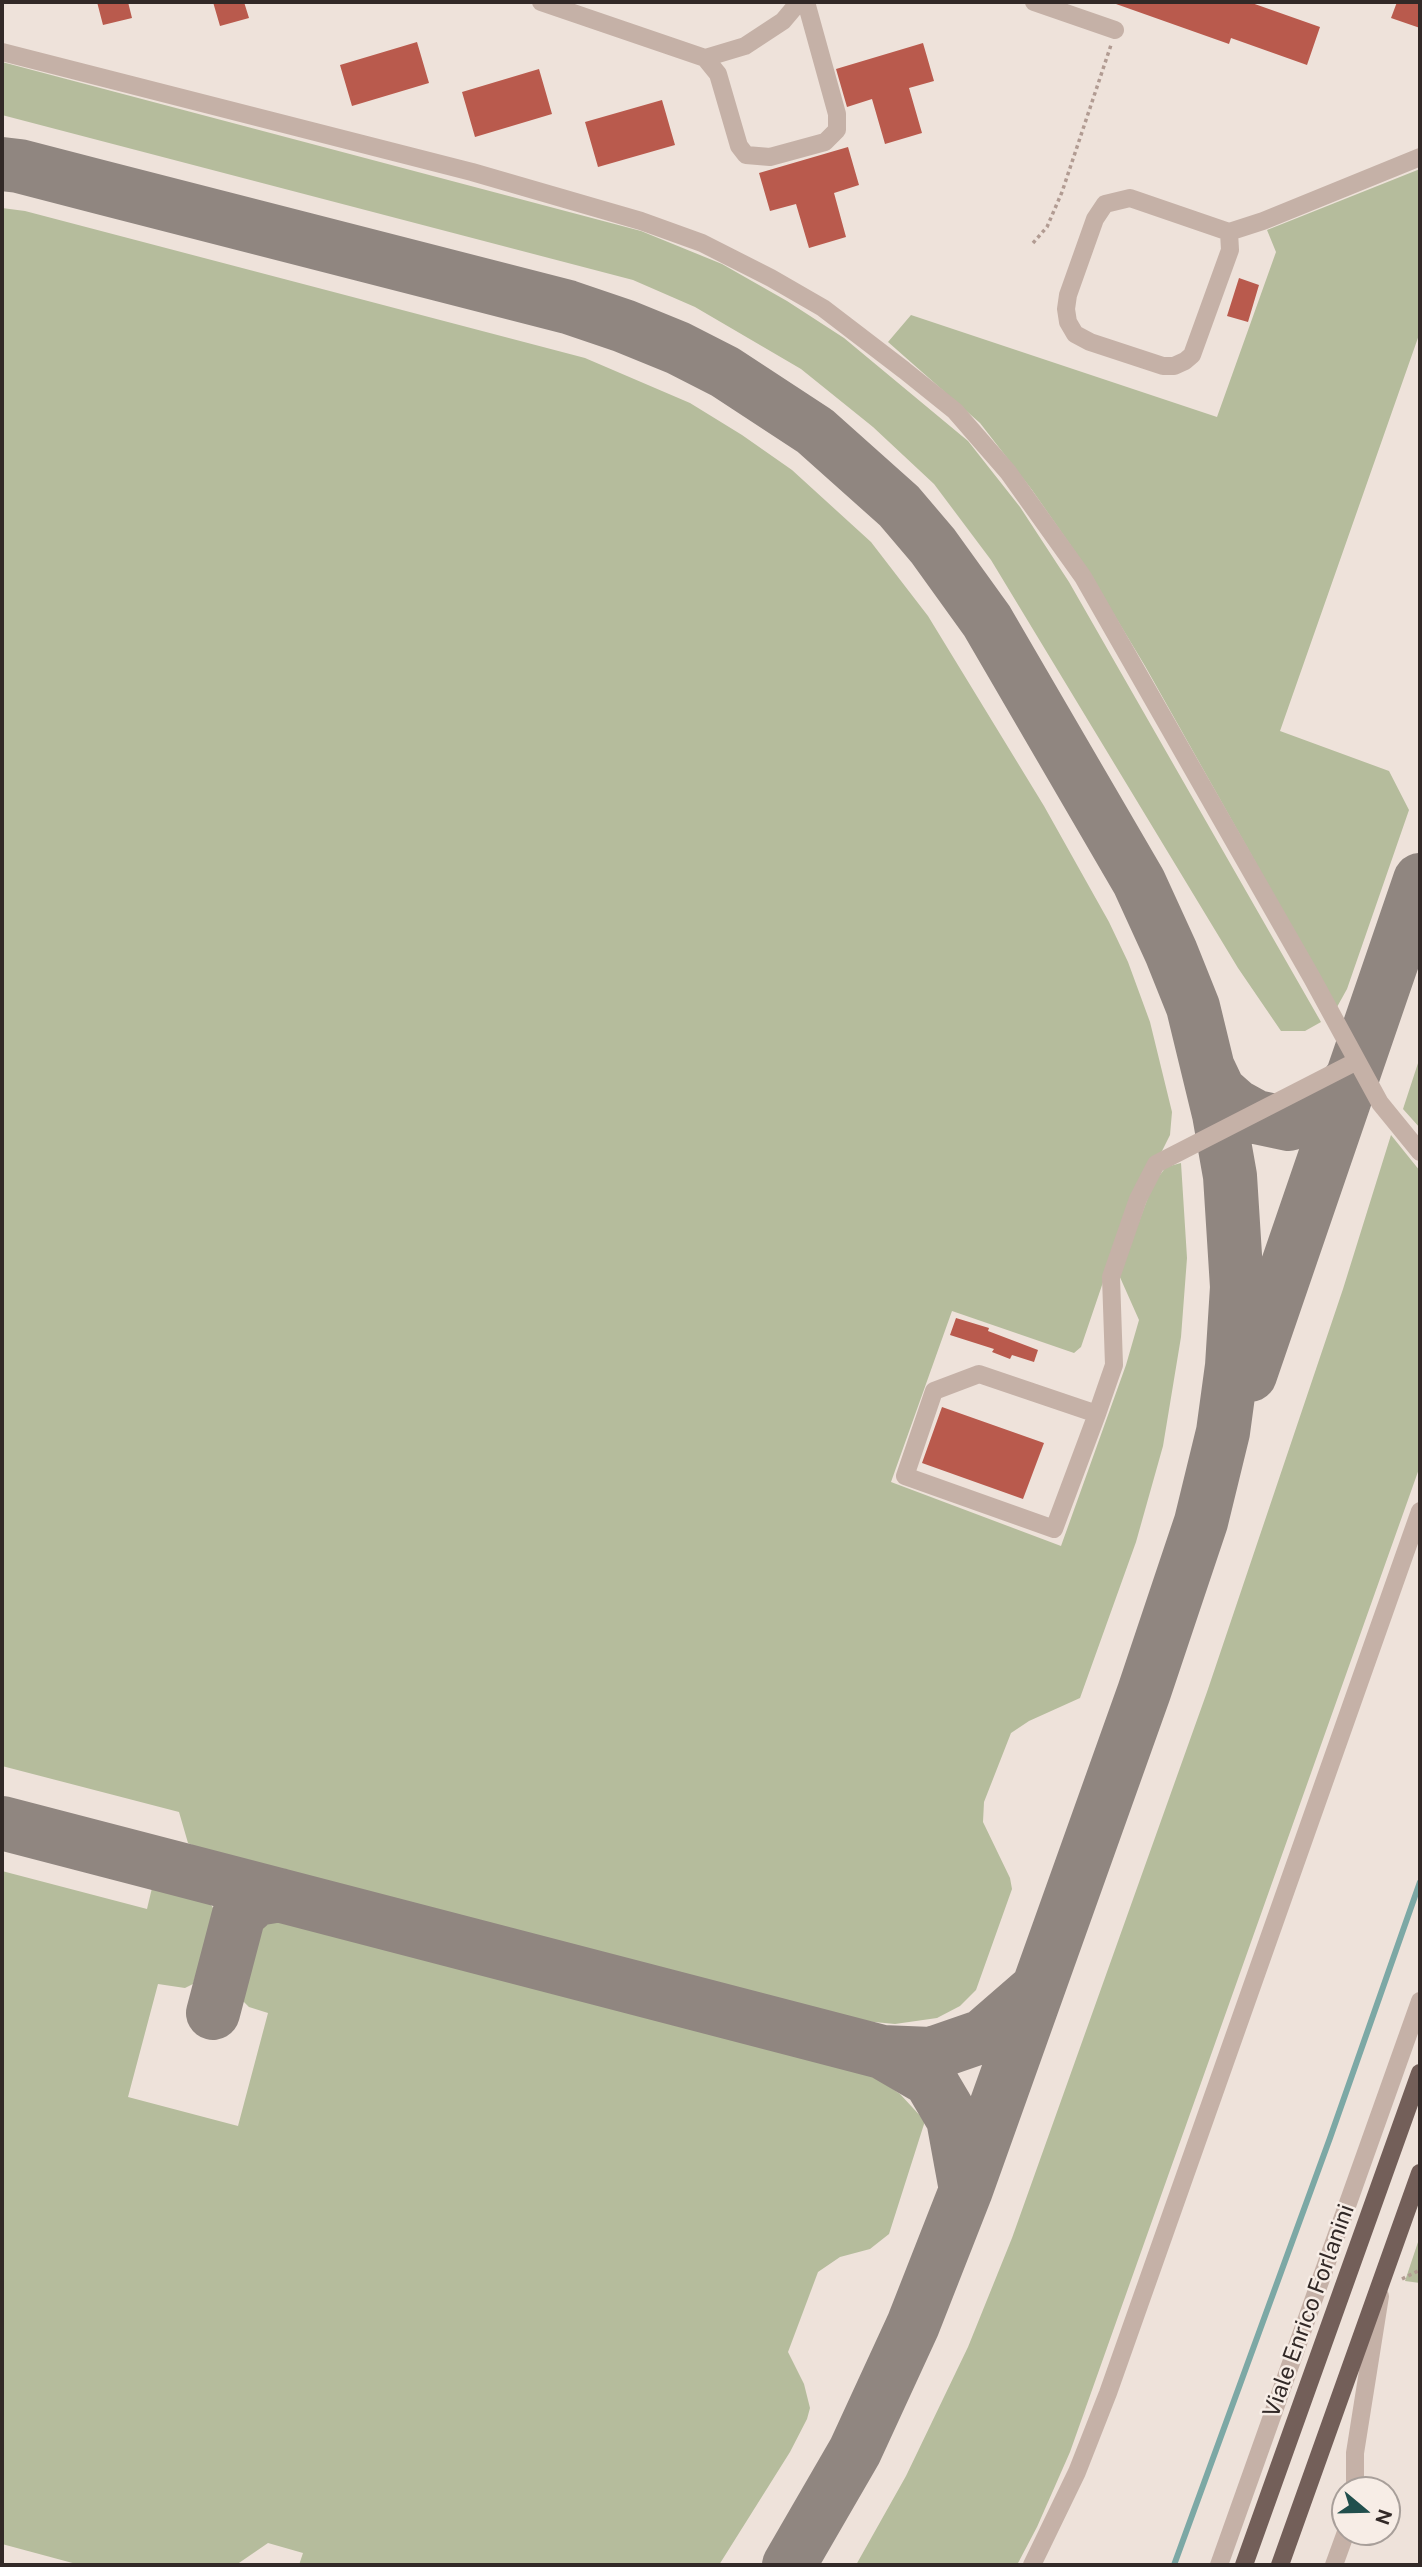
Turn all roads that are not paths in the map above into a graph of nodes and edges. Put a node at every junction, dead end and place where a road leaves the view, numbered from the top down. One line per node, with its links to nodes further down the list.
1 (799, 2): 7 (lane)
2 (806, 2): 7 (lane)
3 (1034, 2): 5 (lane)
4 (548, 3): 7 (lane)
5 (1115, 30)
6 (2, 52): 10 (lane)
7 (705, 58)
8 (1420, 157): 9 (lane)
9 (1229, 232): 9 (lane)
10 (1357, 1061): 11 (lane); 12 (lane)
11 (1420, 1152)
12 (1097, 1414): 12 (lane)
13 (1420, 1511): 20 (lane)
14 (1420, 2001): 21 (lane)
15 (1420, 2073): 22 (main road, Viale Enrico Forlanini)
16 (1420, 2173): 17 (main road)
17 (1383, 2277): 18 (lane); 23 (main road)
18 (1355, 2476)
19 (1341, 2546): 24 (lane)
20 (1032, 2565)
21 (1219, 2565)
22 (1244, 2565)
23 (1280, 2565)
24 (1334, 2565)

